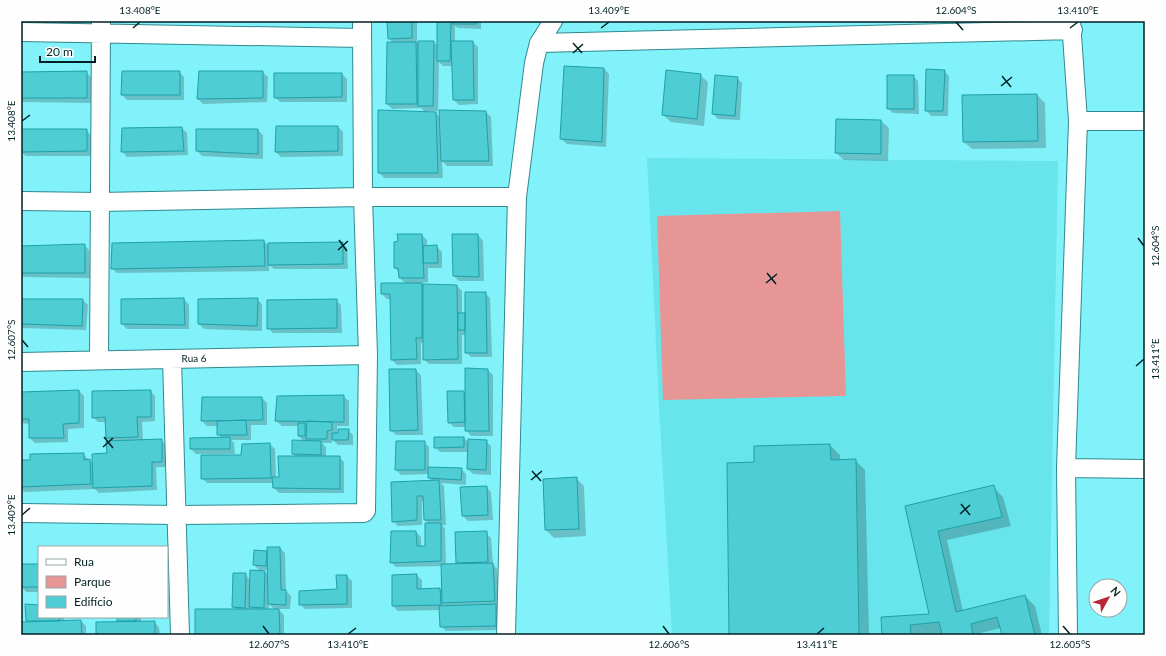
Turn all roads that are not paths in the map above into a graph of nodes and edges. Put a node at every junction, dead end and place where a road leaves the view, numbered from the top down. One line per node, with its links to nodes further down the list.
1 (553, 21): 6 (street)
2 (1072, 26): 6 (street); 7 (street)
3 (100, 27): 4 (street); 5 (street); 12 (street)
4 (362, 30): 9 (street)
5 (21, 32)
6 (539, 43): 10 (street)
7 (1078, 121): 8 (street); 17 (street)
8 (1145, 122)
9 (363, 197): 10 (street); 12 (street); 13 (street)
10 (517, 197): 22 (street)
11 (21, 201): 12 (street)
12 (100, 202): 15 (street)
13 (368, 355): 14 (street, Rua 6); 20 (street)
14 (172, 359): 15 (street, Rua 6); 20 (street)
15 (99, 360): 16 (street, Rua 6)
16 (21, 362)
17 (1066, 468): 18 (street); 23 (street)
18 (1145, 470)
19 (21, 513): 20 (street)
20 (177, 514): 21 (street)
21 (180, 635)
22 (506, 635)
23 (1068, 635)

